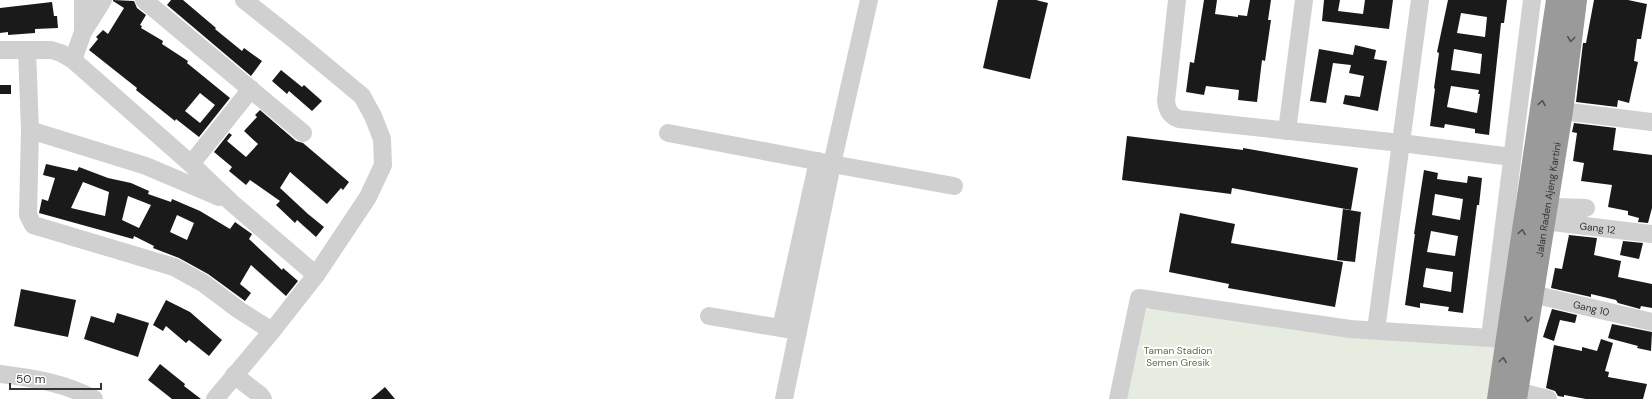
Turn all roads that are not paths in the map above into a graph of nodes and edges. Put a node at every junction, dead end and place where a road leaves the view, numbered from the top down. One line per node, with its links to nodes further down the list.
1 (83, 0): 12 (street)
2 (103, 0): 12 (street)
3 (144, 0): 16 (street)
4 (244, 0): 32 (street)
5 (869, 0): 25 (street)
6 (1177, 0): 20 (street)
7 (1304, 0): 20 (street)
8 (1420, 0): 23 (street)
9 (1532, 0): 24 (street)
10 (1557, 0): 39 (highway, Jalan Raden Ajeng Kartini, one-way to 10)
11 (1576, 0): 17 (highway, Jalan Raden Ajeng Kartini, one-way to 17)
12 (82, 32): 15 (street)
13 (0, 50): 14 (street)
14 (27, 50): 15 (street); 19 (street)
15 (73, 60): 26 (street)
16 (251, 89): 21 (street); 26 (street)
17 (1562, 111): 18 (street); 30 (highway, Jalan Raden Ajeng Kartini)
18 (1652, 122)
19 (30, 130): 28 (street); 38 (street)
20 (1287, 131): 23 (street)
21 (304, 133)
22 (668, 133): 25 (street)
23 (1401, 144): 24 (street); 37 (street)
24 (1512, 158): 39 (street)
25 (825, 163): 27 (street); 36 (street)
26 (191, 164): 28 (street)
27 (954, 186)
28 (232, 203): 32 (street)
29 (1586, 208): 30 (street)
30 (1545, 213): 31 (street, Gang 12); 33 (highway, Jalan Raden Ajeng Kartini)
31 (1652, 234)
32 (316, 275): 38 (street)
33 (1532, 294): 35 (street, Gang 10); 42 (highway, Jalan Raden Ajeng Kartini, one-way to 42)
34 (708, 316): 36 (street)
35 (1652, 322)
36 (790, 329): 46 (street)
37 (1376, 330): 39 (street); 47 (street)
38 (272, 331): 41 (street)
39 (1498, 338): 42 (highway, Jalan Raden Ajeng Kartini, one-way to 39)
40 (0, 374): 43 (street)
41 (234, 375): 44 (street); 45 (street)
42 (1510, 396): 48 (street)
43 (94, 399)
44 (215, 399)
45 (263, 399)
46 (784, 399)
47 (1118, 399)
48 (1548, 399)

